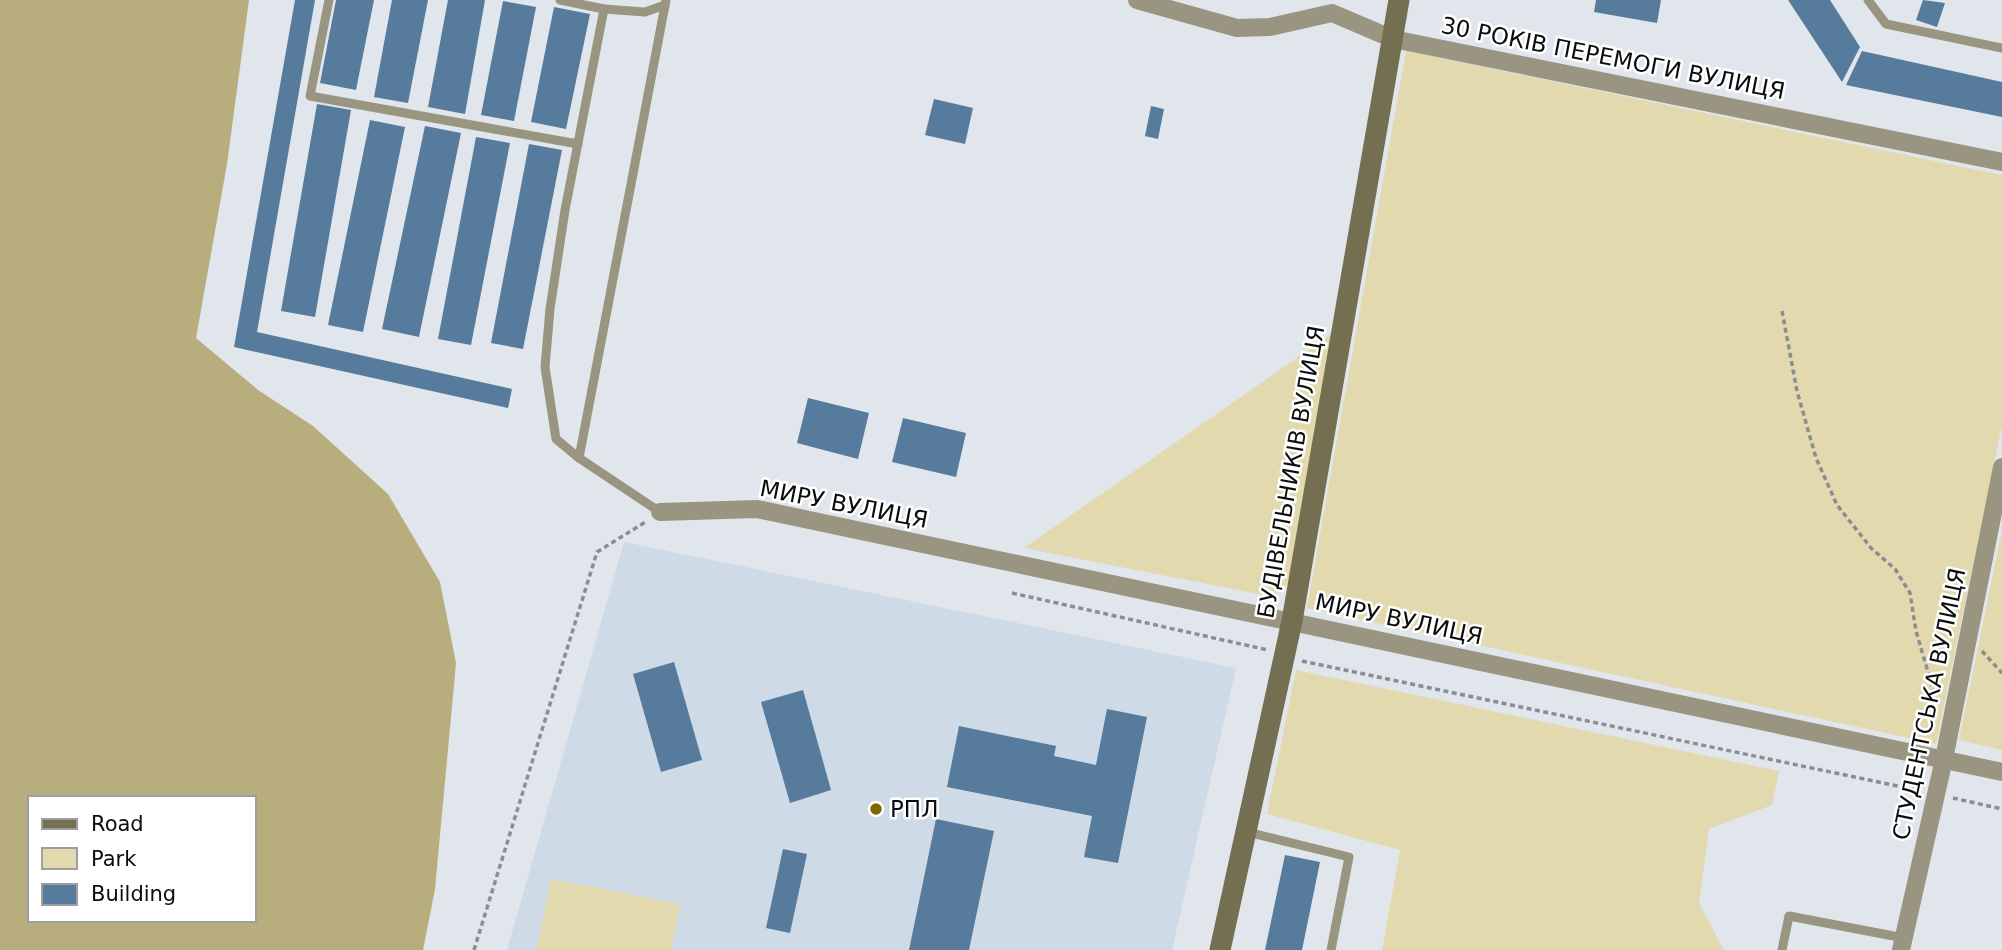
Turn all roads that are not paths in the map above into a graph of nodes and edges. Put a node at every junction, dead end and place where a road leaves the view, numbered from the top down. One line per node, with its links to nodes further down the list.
1 (329, 0): 10 (lane)
2 (560, 0): 7 (lane)
3 (1137, 0): 8 (street, 30 РОКІВ ПЕРЕМОГИ ВУЛИЦЯ)
4 (1399, 0): 8 (street, БУДІВЕЛЬНИКІВ ВУЛИЦЯ)
5 (1868, 0): 9 (lane)
6 (666, 3): 7 (lane); 12 (lane)
7 (604, 9): 10 (lane)
8 (1393, 39): 11 (street, 30 РОКІВ ПЕРЕМОГИ ВУЛИЦЯ); 15 (street, БУДІВЕЛЬНИКІВ ВУЛИЦЯ)
9 (2002, 48)
10 (579, 144): 12 (lane)
11 (2002, 162)
12 (579, 458): 14 (lane)
13 (2002, 467): 16 (street, СТУДЕНТСЬКА ВУЛИЦЯ)
14 (660, 512): 15 (street, МИРУ ВУЛИЦЯ)
15 (1292, 621): 16 (street, МИРУ ВУЛИЦЯ); 18 (street, БУДІВЕЛЬНИКІВ ВУЛИЦЯ)
16 (1944, 759): 17 (street, МИРУ ВУЛИЦЯ); 19 (street, СТУДЕНТСЬКА ВУЛИЦЯ)
17 (2002, 772)
18 (1245, 832): 20 (street, БУДІВЕЛЬНИКІВ ВУЛИЦЯ); 21 (lane)
19 (1903, 944): 22 (lane)
20 (1220, 950)
21 (1331, 950)
22 (1782, 950)

